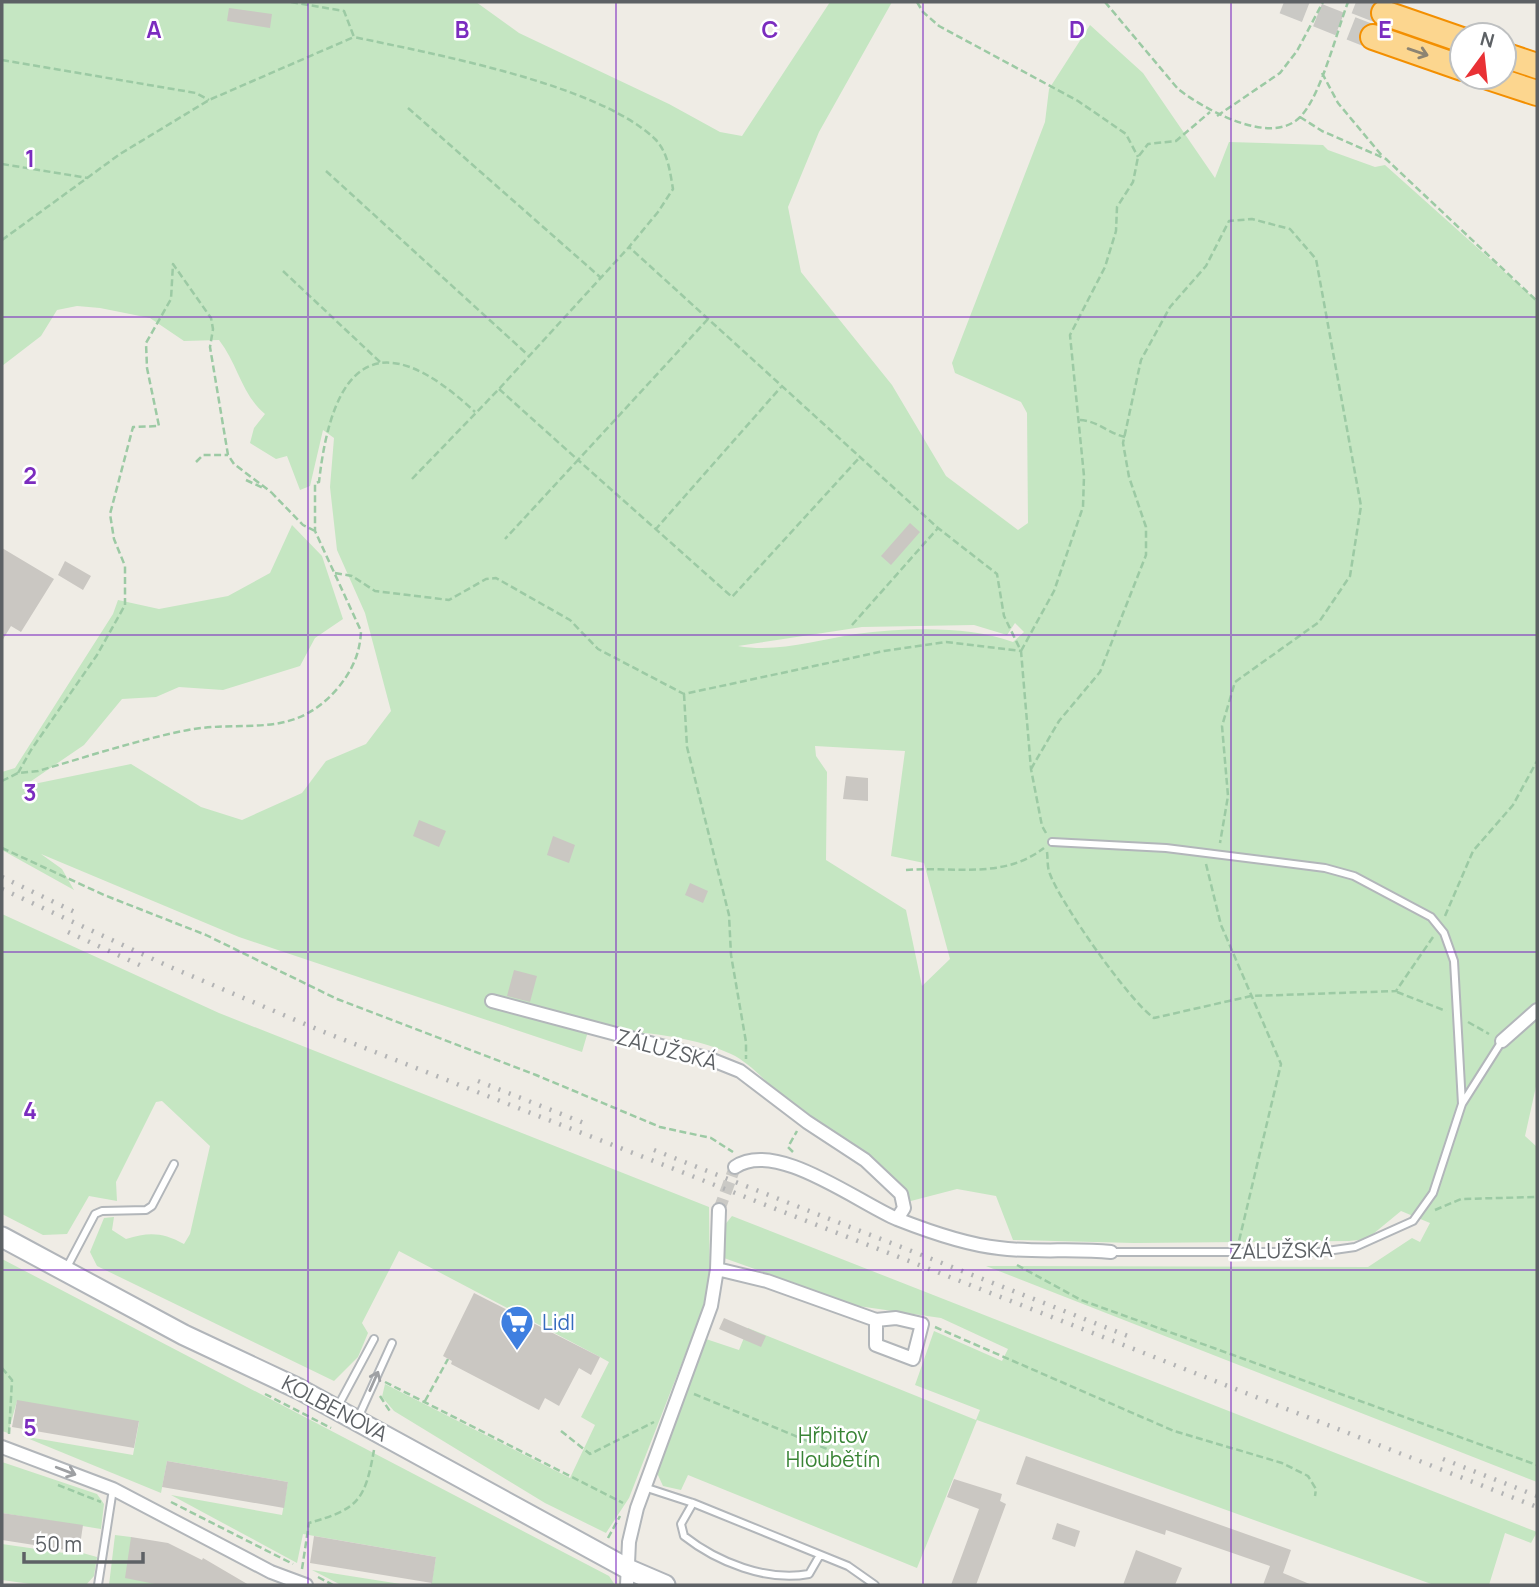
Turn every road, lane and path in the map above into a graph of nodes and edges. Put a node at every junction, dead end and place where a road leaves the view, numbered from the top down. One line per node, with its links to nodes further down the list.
1 (291, 2): 8 (path)
2 (917, 2): 22 (path)
3 (1105, 2): 19 (path)
4 (1323, 2): 20 (path)
5 (1348, 2): 14 (path)
6 (1384, 13): 7 (highway)
7 (1448, 35)
8 (354, 37): 17 (path); 28 (path)
9 (1373, 37): 12 (highway, one-way to 12)
10 (2, 60): 17 (path)
11 (1518, 60): 13 (highway)
12 (1448, 63)
13 (1537, 66)
14 (1322, 73): 21 (path); 23 (path)
15 (1518, 87): 16 (highway)
16 (1537, 93)
17 (209, 100): 26 (path)
18 (408, 108): 30 (path)
19 (1210, 112): 20 (path); 22 (path)
20 (1217, 116): 21 (path)
21 (1300, 117): 23 (path)
22 (1139, 158): 38 (path)
23 (1385, 159): 31 (path)
24 (2, 164): 26 (path)
25 (326, 172): 33 (path)
26 (88, 178): 27 (path)
27 (2, 240)
28 (629, 247): 30 (path); 32 (path)
29 (283, 271): 34 (path)
30 (600, 277): 33 (path)
31 (1537, 301)
32 (708, 319): 35 (path); 42 (path)
33 (528, 355): 36 (path)
34 (380, 362): 37 (path); 49 (path)
35 (781, 387): 41 (path); 48 (path)
36 (499, 389): 37 (path); 42 (path)
37 (475, 412): 44 (path)
38 (1079, 420): 39 (path); 53 (path)
39 (1125, 437): 56 (path); 62 (path)
40 (228, 455): 43 (path); 46 (path); 57 (path)
41 (860, 457): 47 (path); 48 (path)
42 (578, 460): 48 (path); 50 (path)
43 (196, 462)
44 (412, 479)
45 (246, 480): 46 (path)
46 (271, 492): 49 (path)
47 (937, 527): 52 (path); 53 (path)
48 (655, 530)
49 (315, 531): 51 (path)
50 (505, 539)
51 (335, 573): 54 (path); 57 (path)
52 (852, 625)
53 (1021, 651): 54 (path); 56 (path)
54 (684, 694): 71 (path)
55 (1537, 761): 64 (path)
56 (1031, 769): 59 (path)
57 (18, 773): 58 (path)
58 (2, 781)
59 (1049, 844): 61 (lane); 63 (path); 66 (path)
60 (2, 848): 75 (path)
61 (1203, 852): 62 (lane); 66 (path)
62 (1218, 854): 64 (lane)
63 (906, 870)
64 (1439, 928): 65 (path); 69 (lane)
65 (1396, 992): 66 (path); 69 (path)
66 (1251, 996): 82 (path)
67 (492, 1001): 71 (street, ZÁLUŽSKÁ)
68 (1537, 1010): 70 (street)
69 (1456, 1015): 70 (path); 72 (lane)
70 (1502, 1041): 72 (lane)
71 (740, 1071): 73 (street, ZÁLUŽSKÁ)
72 (1462, 1104): 80 (lane)
73 (807, 1122): 76 (path); 79 (street, ZÁLUŽSKÁ)
74 (174, 1164): 86 (lane)
75 (739, 1165): 76 (street, ZÁLUŽSKÁ)
76 (810, 1174): 79 (street, ZÁLUŽSKÁ)
77 (1537, 1197): 80 (path)
78 (719, 1210): 85 (street)
79 (897, 1219): 83 (street, ZÁLUŽSKÁ)
80 (1413, 1221): 82 (lane, ZÁLUŽSKÁ)
81 (2, 1237): 86 (main road, KOLBENOVA)
82 (1237, 1251): 83 (lane, ZÁLUŽSKÁ)
83 (1111, 1252)
84 (1014, 1263): 105 (path)
85 (717, 1269): 87 (street); 94 (street)
86 (65, 1270): 96 (main road, KOLBENOVA)
87 (876, 1320): 88 (street); 88 (street)
88 (922, 1324): 108 (path)
89 (374, 1339): 96 (lane)
90 (392, 1343): 99 (lane, one-way to 90)
91 (448, 1359): 95 (path)
92 (2, 1368): 102 (path)
93 (255, 1389): 101 (path)
94 (681, 1389): 98 (street); 103 (path)
95 (425, 1401): 97 (path); 110 (path)
96 (337, 1409): 99 (main road, KOLBENOVA)
97 (391, 1413)
98 (672, 1415): 100 (path); 106 (street)
99 (357, 1420): 115 (main road, KOLBENOVA)
100 (561, 1431)
101 (338, 1432)
102 (3, 1448): 107 (street, one-way to 107)
103 (827, 1449)
104 (374, 1450): 116 (path)
105 (1537, 1465)
106 (644, 1487): 109 (lane); 115 (street)
107 (113, 1489): 114 (street); 117 (lane)
108 (1315, 1496)
109 (693, 1503): 113 (lane); 113 (lane)
110 (626, 1505)
111 (611, 1531): 112 (path)
112 (606, 1541)
113 (820, 1555): 120 (lane)
114 (271, 1572): 116 (street); 118 (street)
115 (628, 1578): 119 (main road, KOLBENOVA)
116 (305, 1580)
117 (98, 1585)
118 (268, 1585)
119 (665, 1585)
120 (875, 1585)

